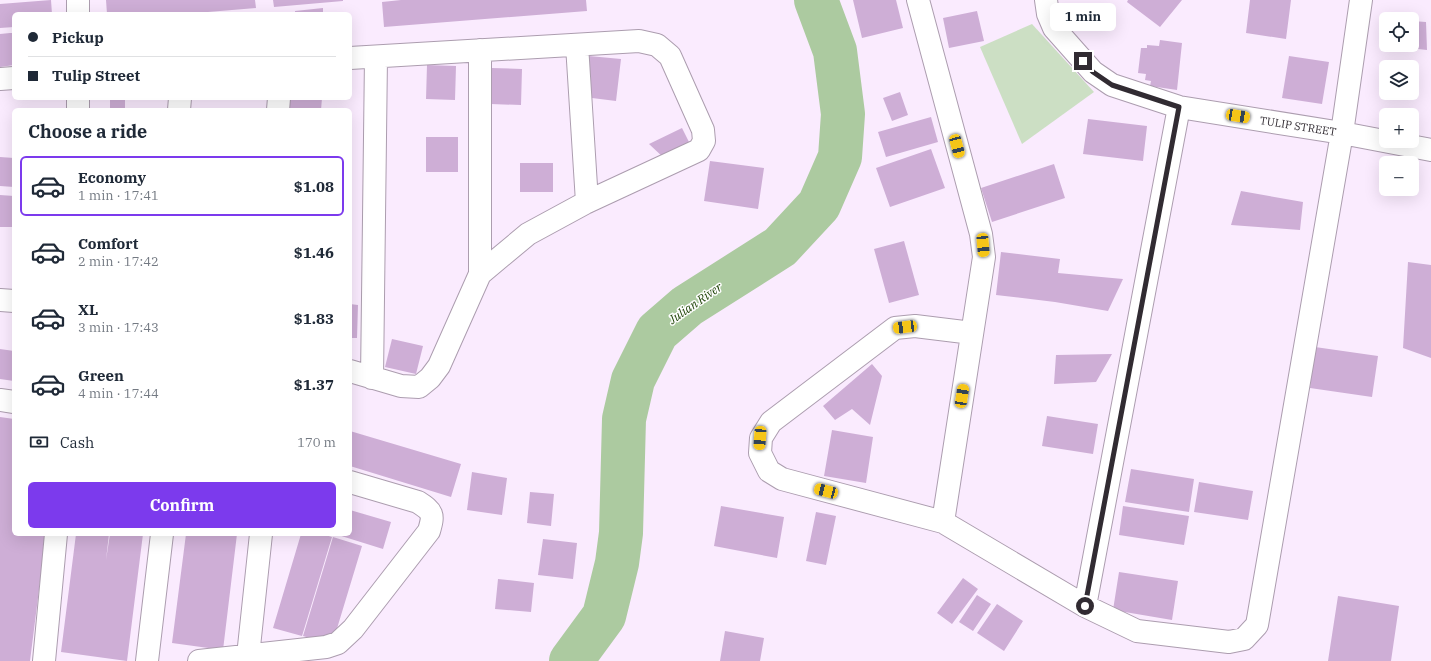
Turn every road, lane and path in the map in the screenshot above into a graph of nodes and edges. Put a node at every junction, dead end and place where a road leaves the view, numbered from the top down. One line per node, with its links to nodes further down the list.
1 (78, 0): 5 (street)
2 (918, 0): 19 (street)
3 (1046, 0): 12 (street, TULIP STREET)
4 (1361, 0): 13 (street)
5 (78, 12)
6 (577, 45): 7 (street); 15 (street); 15 (street)
7 (480, 50): 8 (street); 16 (street)
8 (376, 57): 9 (street); 21 (street)
9 (352, 58)
10 (12, 78): 11 (street)
11 (0, 79)
12 (1179, 107): 13 (street, TULIP STREET); 29 (street)
13 (1342, 133): 14 (street, TULIP STREET); 29 (street)
14 (1431, 150)
15 (587, 202): 16 (street)
16 (480, 274): 21 (street)
17 (0, 300): 18 (street)
18 (12, 302)
19 (972, 333): 25 (street); 25 (street)
20 (352, 372): 21 (street)
21 (372, 378)
22 (0, 400): 23 (street)
23 (12, 402)
24 (352, 483): 30 (street)
25 (943, 522): 29 (street)
26 (56, 536): 31 (street)
27 (162, 536): 32 (street)
28 (261, 536): 30 (street)
29 (1085, 606)
30 (248, 656): 33 (street)
31 (44, 661)
32 (147, 661)
33 (199, 661)

